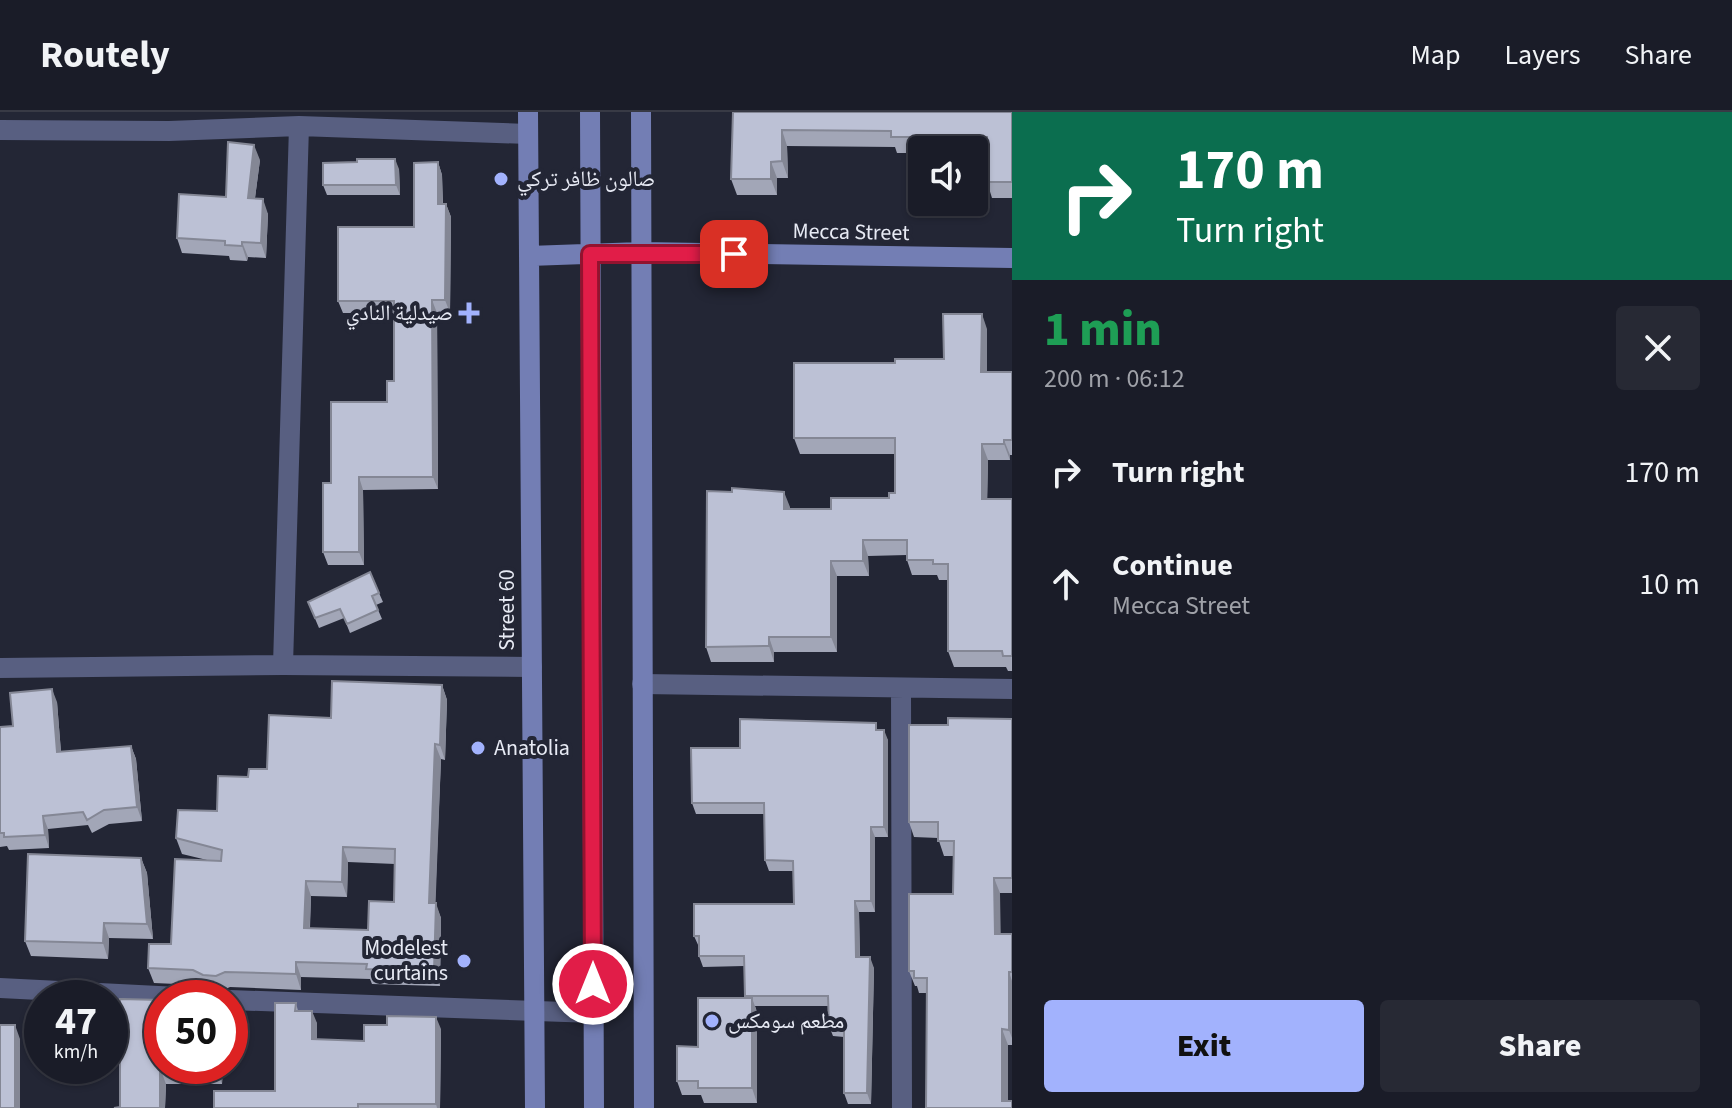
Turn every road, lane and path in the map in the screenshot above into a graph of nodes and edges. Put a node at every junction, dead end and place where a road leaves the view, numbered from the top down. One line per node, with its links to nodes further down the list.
1 (528, 112): 7 (main road, Street 60)
2 (590, 112): 9 (main road)
3 (641, 112): 8 (main road)
4 (169, 122): 5 (street); 6 (street)
5 (299, 126): 7 (street); 12 (street)
6 (0, 130)
7 (528, 134): 10 (main road, Street 60)
8 (641, 252): 9 (main road, Mecca Street); 11 (main road, Mecca Street); 15 (main road)
9 (590, 254): 10 (main road, Mecca Street); 22 (main road)
10 (529, 256): 13 (main road, Street 60)
11 (1012, 258)
12 (283, 665): 13 (street); 14 (street)
13 (532, 667): 21 (main road, Street 60)
14 (0, 668)
15 (642, 684): 16 (street); 25 (main road)
16 (901, 688): 17 (street); 26 (street)
17 (1012, 689)
18 (0, 988): 19 (street)
19 (144, 995)
20 (248, 1001): 21 (street)
21 (534, 1011): 22 (street); 23 (main road, Street 60)
22 (594, 1013): 24 (main road)
23 (535, 1108)
24 (594, 1108)
25 (644, 1108)
26 (902, 1108)

